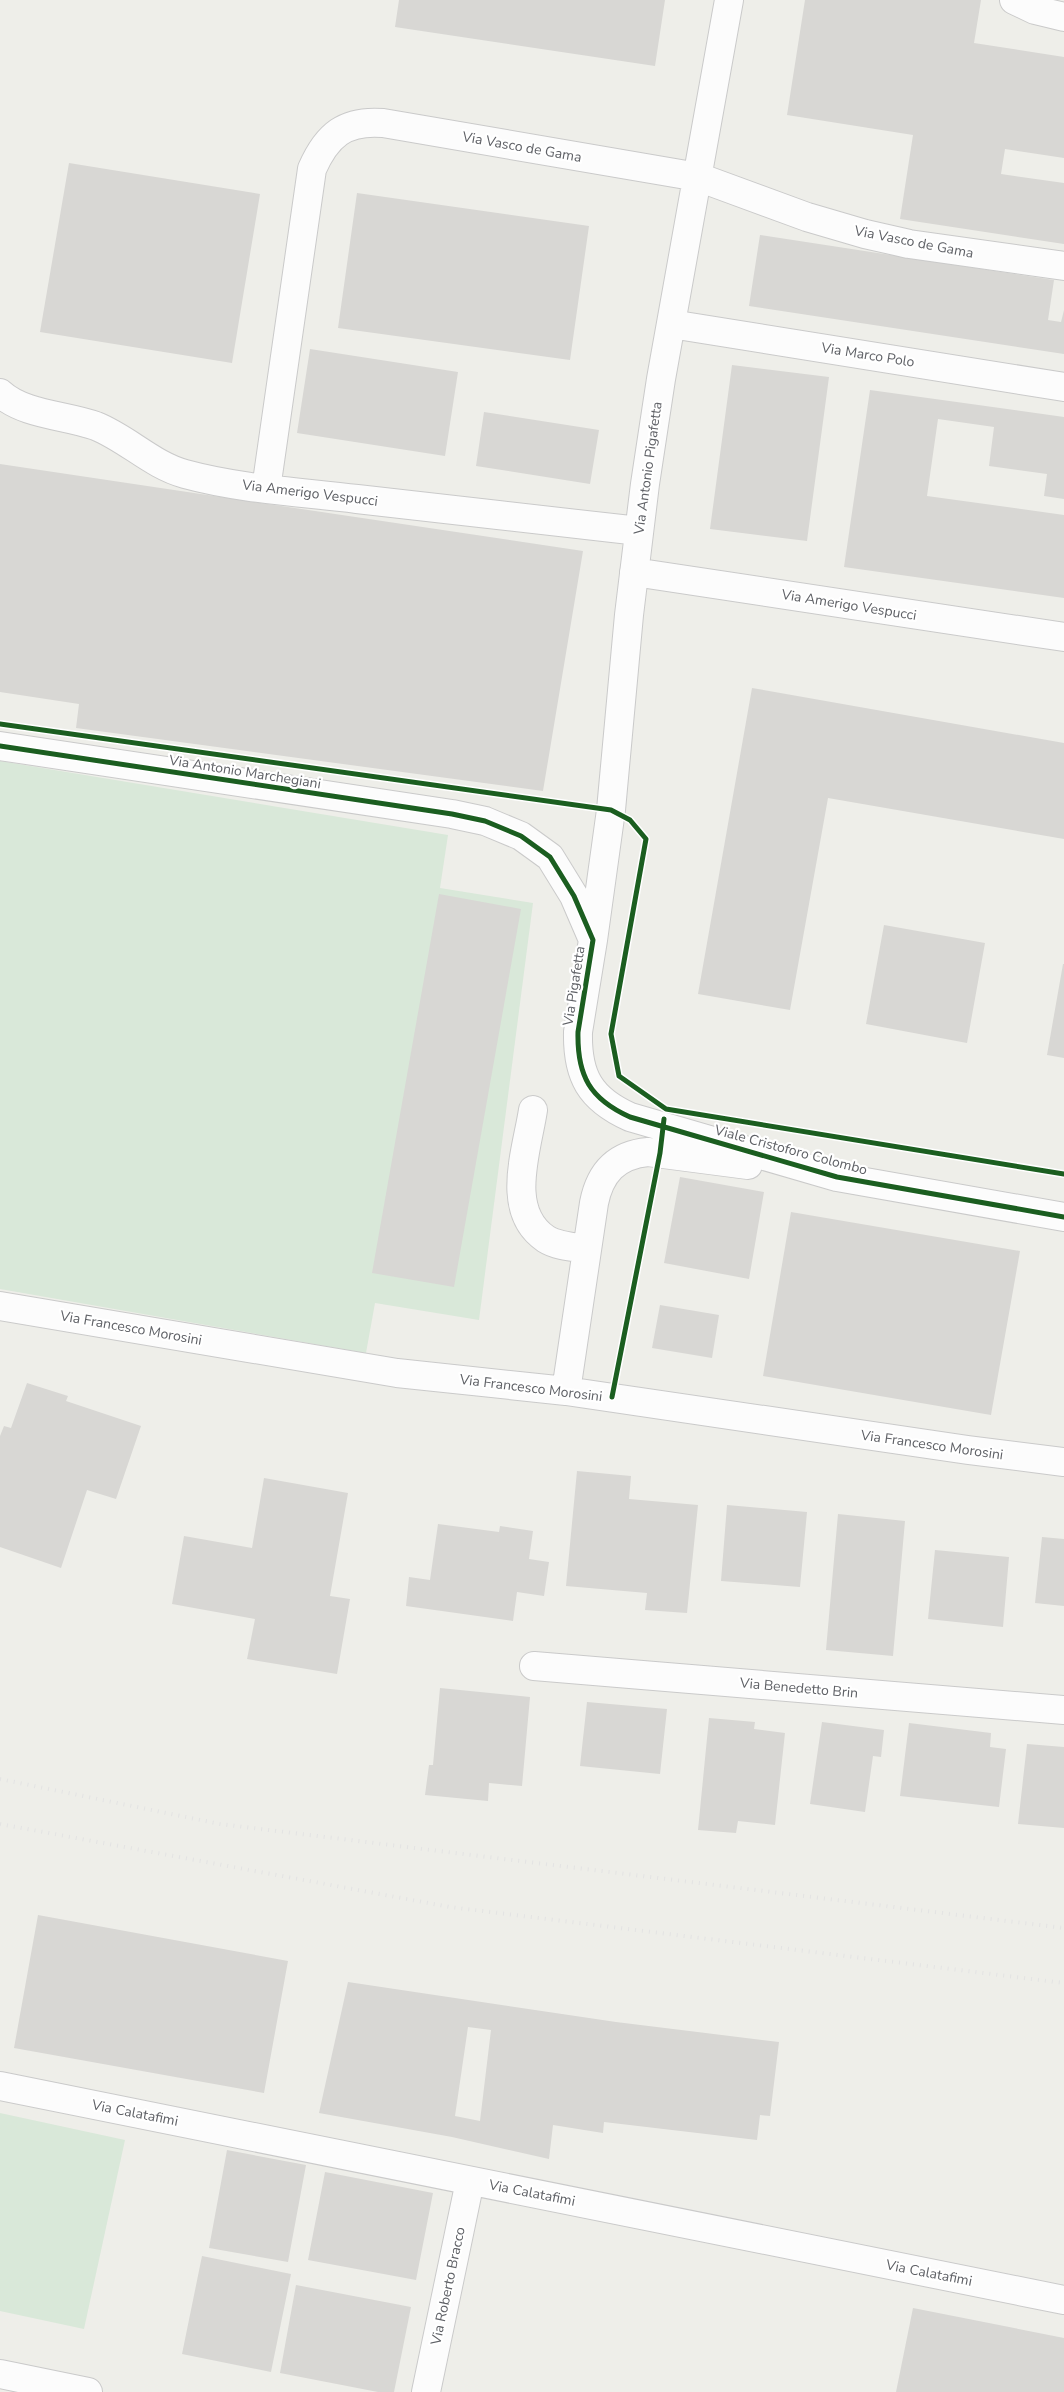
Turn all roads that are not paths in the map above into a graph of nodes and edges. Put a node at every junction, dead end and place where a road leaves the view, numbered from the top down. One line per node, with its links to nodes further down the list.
1 (729, 0): 4 (street, Via Antonio Pigafetta)
2 (1014, 0): 3 (street)
3 (1064, 17)
4 (698, 177): 5 (street, Via Vasco de Gama); 6 (street, Via Antonio Pigafetta); 9 (street, Via Vasco de Gama)
5 (1064, 266)
6 (672, 324): 7 (street, Via Marco Polo); 10 (street, Via Antonio Pigafetta)
7 (1064, 387)
8 (0, 393): 9 (street, Via Amerigo Vespucci)
9 (266, 488): 10 (street, Via Amerigo Vespucci)
10 (639, 531): 11 (street, Via Antonio Pigafetta)
11 (634, 572): 12 (street, Via Amerigo Vespucci); 15 (street, Via Antonio Pigafetta)
12 (1064, 637)
13 (0, 746): 14 (street, Via Antonio Marchegiani)
14 (485, 821): 15 (street, Via Pigafetta)
15 (593, 940): 16 (street, Via Pigafetta)
16 (586, 1082): 18 (street, Viale Cristoforo Colombo)
17 (534, 1110): 20 (street)
18 (837, 1177): 19 (street, Viale Cristoforo Colombo); 20 (street)
19 (1064, 1217)
20 (587, 1249): 22 (street)
21 (0, 1306): 22 (street, Via Francesco Morosini)
22 (566, 1391): 23 (street, Via Francesco Morosini)
23 (1064, 1462)
24 (534, 1666): 25 (street, Via Benedetto Brin)
25 (1064, 1710)
26 (0, 2086): 27 (street, Via Calatafimi)
27 (470, 2181): 28 (street, Via Calatafimi); 31 (street, Via Roberto Bracco)
28 (1064, 2300)
29 (0, 2374): 30 (street)
30 (88, 2392)
31 (426, 2392)

